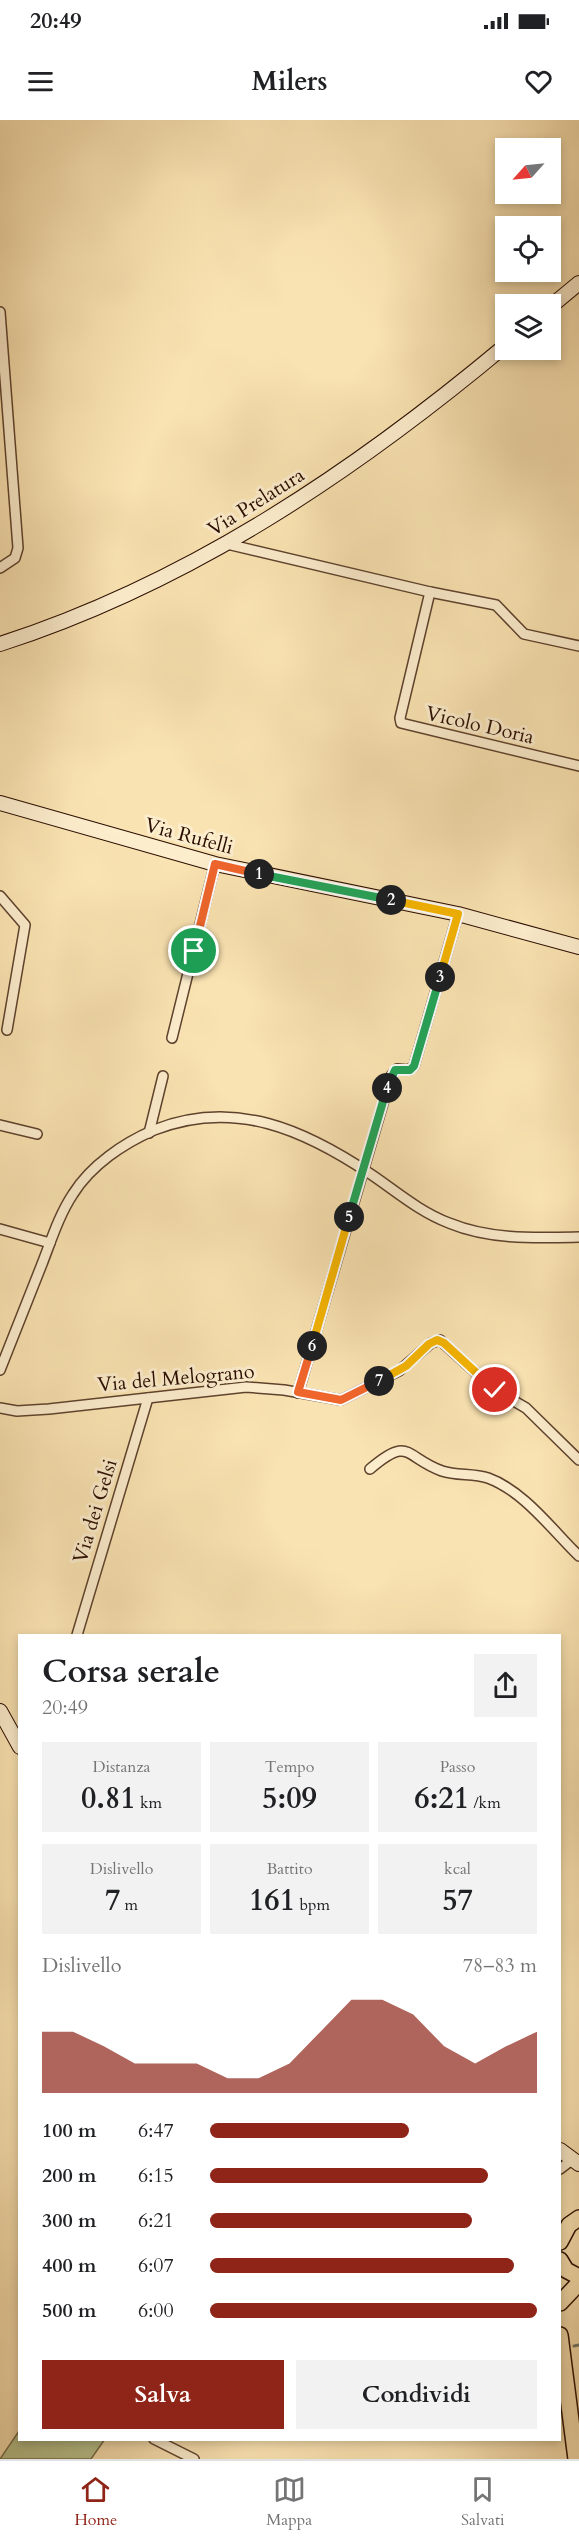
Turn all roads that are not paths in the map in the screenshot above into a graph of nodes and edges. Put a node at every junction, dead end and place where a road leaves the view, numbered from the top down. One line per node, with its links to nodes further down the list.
1 (579, 283): 2 (street)
2 (561, 298)
3 (0, 312): 6 (street)
4 (495, 353): 5 (street, Via Prelatura)
5 (227, 544): 7 (street); 8 (street, Via Prelatura)
6 (0, 568)
7 (430, 592): 9 (street); 10 (street, Vicolo Doria)
8 (0, 644)
9 (579, 646)
10 (579, 766)
11 (0, 803): 12 (street, Via Rufelli)
12 (215, 864): 14 (street, Via Rufelli); 17 (street)
13 (0, 896): 16 (street)
14 (458, 914): 15 (street, Via Rufelli); 22 (street)
15 (579, 946)
16 (7, 1030)
17 (172, 1038)
18 (162, 1076): 20 (street)
19 (0, 1125): 21 (street)
20 (148, 1133): 22 (street); 25 (street)
21 (37, 1134)
22 (363, 1169): 24 (street); 27 (street)
23 (0, 1229): 25 (street)
24 (579, 1237)
25 (50, 1243): 26 (street)
26 (0, 1370)
27 (298, 1392): 28 (street, Via del Melograno); 30 (street, Via del Melograno)
28 (148, 1398): 29 (street, Via del Melograno); 33 (street, Via dei Gelsi)
29 (0, 1408)
30 (579, 1460)
31 (370, 1469): 32 (street)
32 (579, 1556)
33 (77, 1634)
34 (0, 1711): 35 (street)
35 (18, 1743)
36 (561, 2151): 37 (street)
37 (576, 2162): 38 (street)
38 (561, 2169)
39 (578, 2217): 40 (main road)
40 (561, 2238)
41 (561, 2263): 42 (main road)
42 (579, 2277)
43 (579, 2283): 44 (main road)
44 (561, 2302)
45 (561, 2343): 48 (main road)
46 (158, 2441): 47 (street)
47 (194, 2459)
48 (576, 2459)

